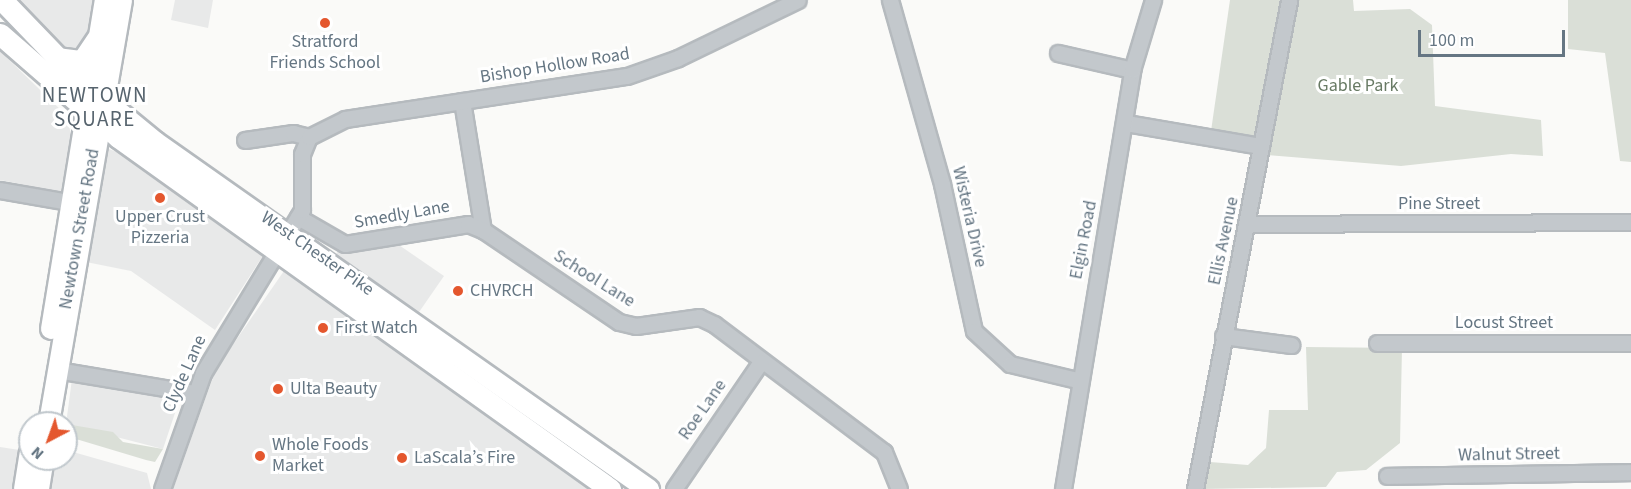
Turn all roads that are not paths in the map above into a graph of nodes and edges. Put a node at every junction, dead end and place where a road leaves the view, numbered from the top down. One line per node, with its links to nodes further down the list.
1 (2, 0): 11 (highway, West Chester Pike)
2 (105, 0): 9 (main road, Newtown Street Road)
3 (122, 0): 14 (main road, Newtown Street Road)
4 (798, 0): 13 (street, Bishop Hollow Road)
5 (890, 0): 31 (street, Wisteria Drive)
6 (1153, 0): 12 (street, Elgin Road)
7 (1289, 0): 18 (street, Ellis Avenue)
8 (0, 34): 14 (highway, West Chester Pike)
9 (98, 39): 11 (highway); 14 (main road, Newtown Street Road)
10 (1058, 53): 12 (street)
11 (56, 58): 14 (highway, West Chester Pike)
12 (1132, 70): 15 (street, Elgin Road)
13 (462, 101): 16 (street, Bishop Hollow Road); 23 (street)
14 (94, 106): 20 (main road, Newtown Street Road); 24 (highway, West Chester Pike); 30 (main road, Newtown Street Road)
15 (1126, 123): 18 (street); 31 (street, Elgin Road)
16 (309, 137): 17 (street); 24 (street)
17 (245, 140)
18 (1262, 146): 22 (street, Ellis Avenue)
19 (0, 190): 20 (street)
20 (69, 202): 33 (main road, Newtown Street Road)
21 (1631, 222): 22 (street, Pine Street)
22 (1248, 224): 25 (street, Ellis Avenue)
23 (483, 230): 24 (street, Smedly Lane); 29 (street, School Lane)
24 (289, 235): 32 (street, Clyde Lane); 43 (highway, West Chester Pike); 44 (highway, West Chester Pike)
25 (1223, 336): 28 (street); 47 (street, Ellis Avenue)
26 (1377, 343): 27 (street, Locust Street)
27 (1631, 343)
28 (1291, 345)
29 (760, 363): 39 (street, Roe Lane); 45 (street, School Lane)
30 (57, 370): 32 (street); 34 (main road, Newtown Street Road)
31 (1077, 380): 46 (street, Elgin Road)
32 (195, 393): 42 (street, Clyde Lane)
33 (38, 411)
34 (51, 411)
35 (27, 471): 40 (main road)
36 (42, 471): 41 (main road)
37 (1631, 472): 38 (street, Walnut Street)
38 (1388, 476)
39 (676, 484): 44 (street, Roe Lane)
40 (24, 489)
41 (39, 489)
42 (162, 489)
43 (610, 489)
44 (647, 489)
45 (899, 489)
46 (1063, 489)
47 (1195, 489)

